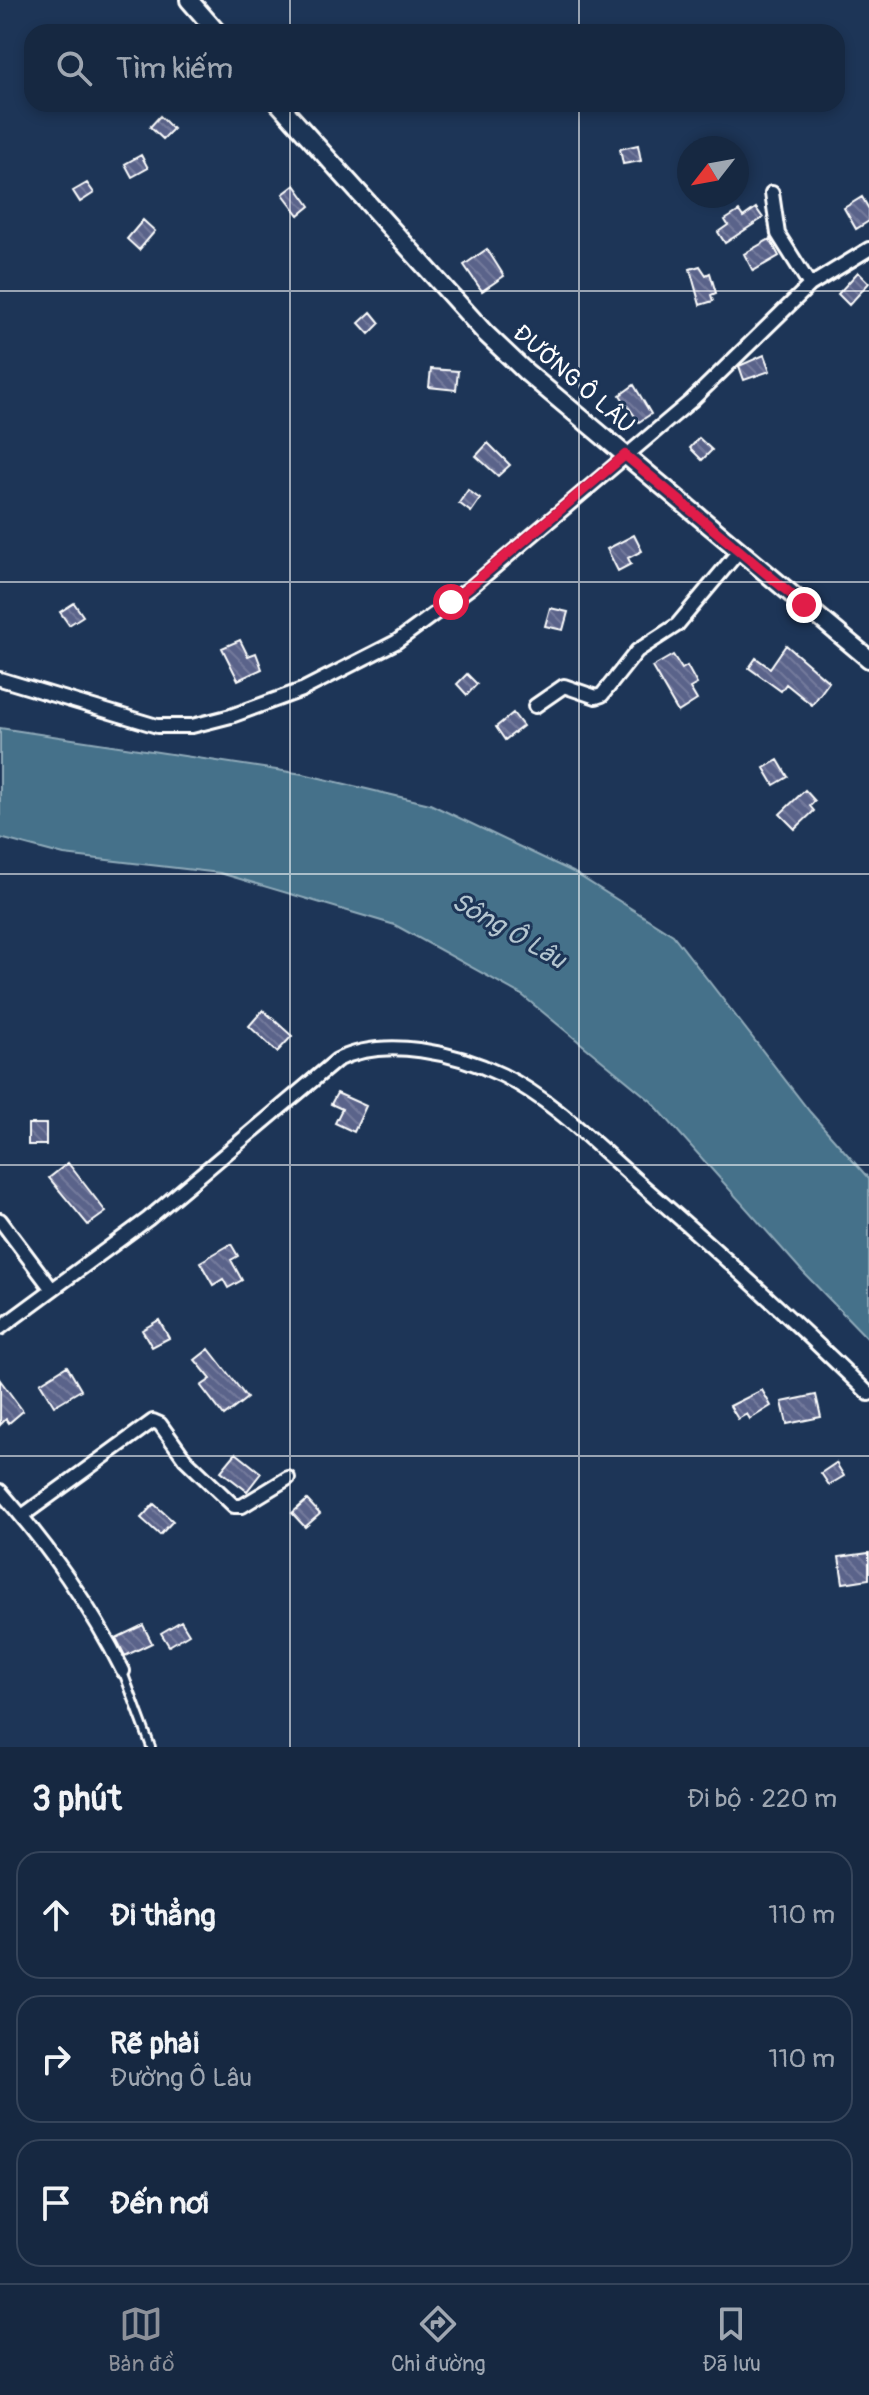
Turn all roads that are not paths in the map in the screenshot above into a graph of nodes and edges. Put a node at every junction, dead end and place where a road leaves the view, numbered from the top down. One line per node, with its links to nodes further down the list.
1 (189, 0): 2 (main road)
2 (210, 24)
3 (286, 112): 7 (main road, ĐƯỜNG Ô LÂU)
4 (772, 193): 6 (street)
5 (869, 249): 6 (street)
6 (810, 285): 7 (street)
7 (625, 455): 8 (main road, ĐƯỜNG Ô LÂU); 10 (street)
8 (739, 551): 9 (main road, ĐƯỜNG Ô LÂU); 11 (street)
9 (869, 659)
10 (0, 679)
11 (535, 706)
12 (0, 1220): 13 (street)
13 (51, 1288): 14 (street); 15 (street)
14 (0, 1328)
15 (869, 1394)
16 (288, 1478): 18 (street)
17 (0, 1491): 18 (street)
18 (22, 1516): 19 (street)
19 (123, 1671): 20 (lane)
20 (151, 1747)

